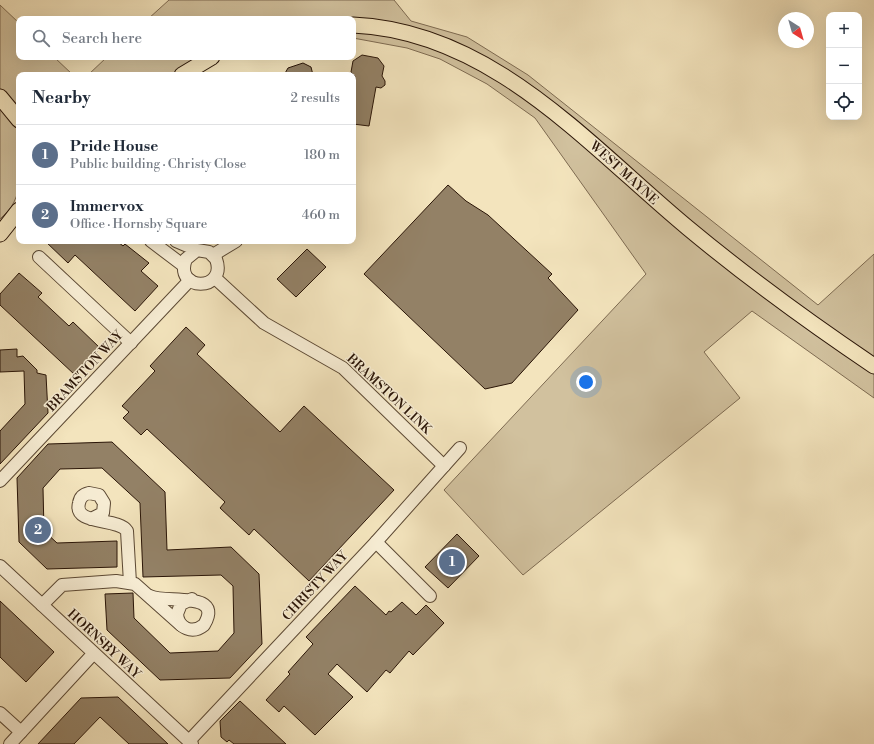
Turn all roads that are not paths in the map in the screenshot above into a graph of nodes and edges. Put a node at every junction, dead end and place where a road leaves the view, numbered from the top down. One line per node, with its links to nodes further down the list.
1 (356, 25): 20 (main road, WEST MAYNE)
2 (207, 60): 3 (main road)
3 (187, 72)
4 (0, 97): 5 (main road)
5 (16, 115)
6 (16, 214): 8 (main road)
7 (16, 228): 9 (main road)
8 (0, 234)
9 (0, 244)
10 (155, 244): 16 (street)
11 (183, 244): 13 (street)
12 (231, 244): 14 (street)
13 (197, 250): 14 (street); 16 (street)
14 (213, 255): 17 (street)
15 (39, 257): 19 (street)
16 (184, 266): 18 (street)
17 (215, 278): 18 (street); 22 (street, BRAMSTON LINK)
18 (190, 280): 19 (street, BRAMSTON WAY)
19 (131, 343): 23 (street, BRAMSTON WAY)
20 (874, 366)
21 (460, 448): 22 (street, CHRISTY WAY)
22 (444, 466): 27 (street, CHRISTY WAY)
23 (0, 481)
24 (102, 498): 25 (street); 25 (street); 26 (street)
25 (92, 519): 26 (street)
26 (124, 527): 29 (street)
27 (376, 542): 31 (street); 38 (street, CHRISTY WAY)
28 (0, 566): 33 (street, HORNSBY WAY)
29 (130, 583): 30 (street); 33 (street)
30 (147, 595): 32 (street); 34 (street)
31 (430, 596)
32 (192, 599): 34 (street); 34 (street)
33 (42, 605): 35 (street, HORNSBY WAY)
34 (180, 625)
35 (93, 654): 37 (street); 38 (street, HORNSBY WAY)
36 (0, 713): 37 (street)
37 (21, 732): 39 (street)
38 (191, 742)
39 (10, 744)

